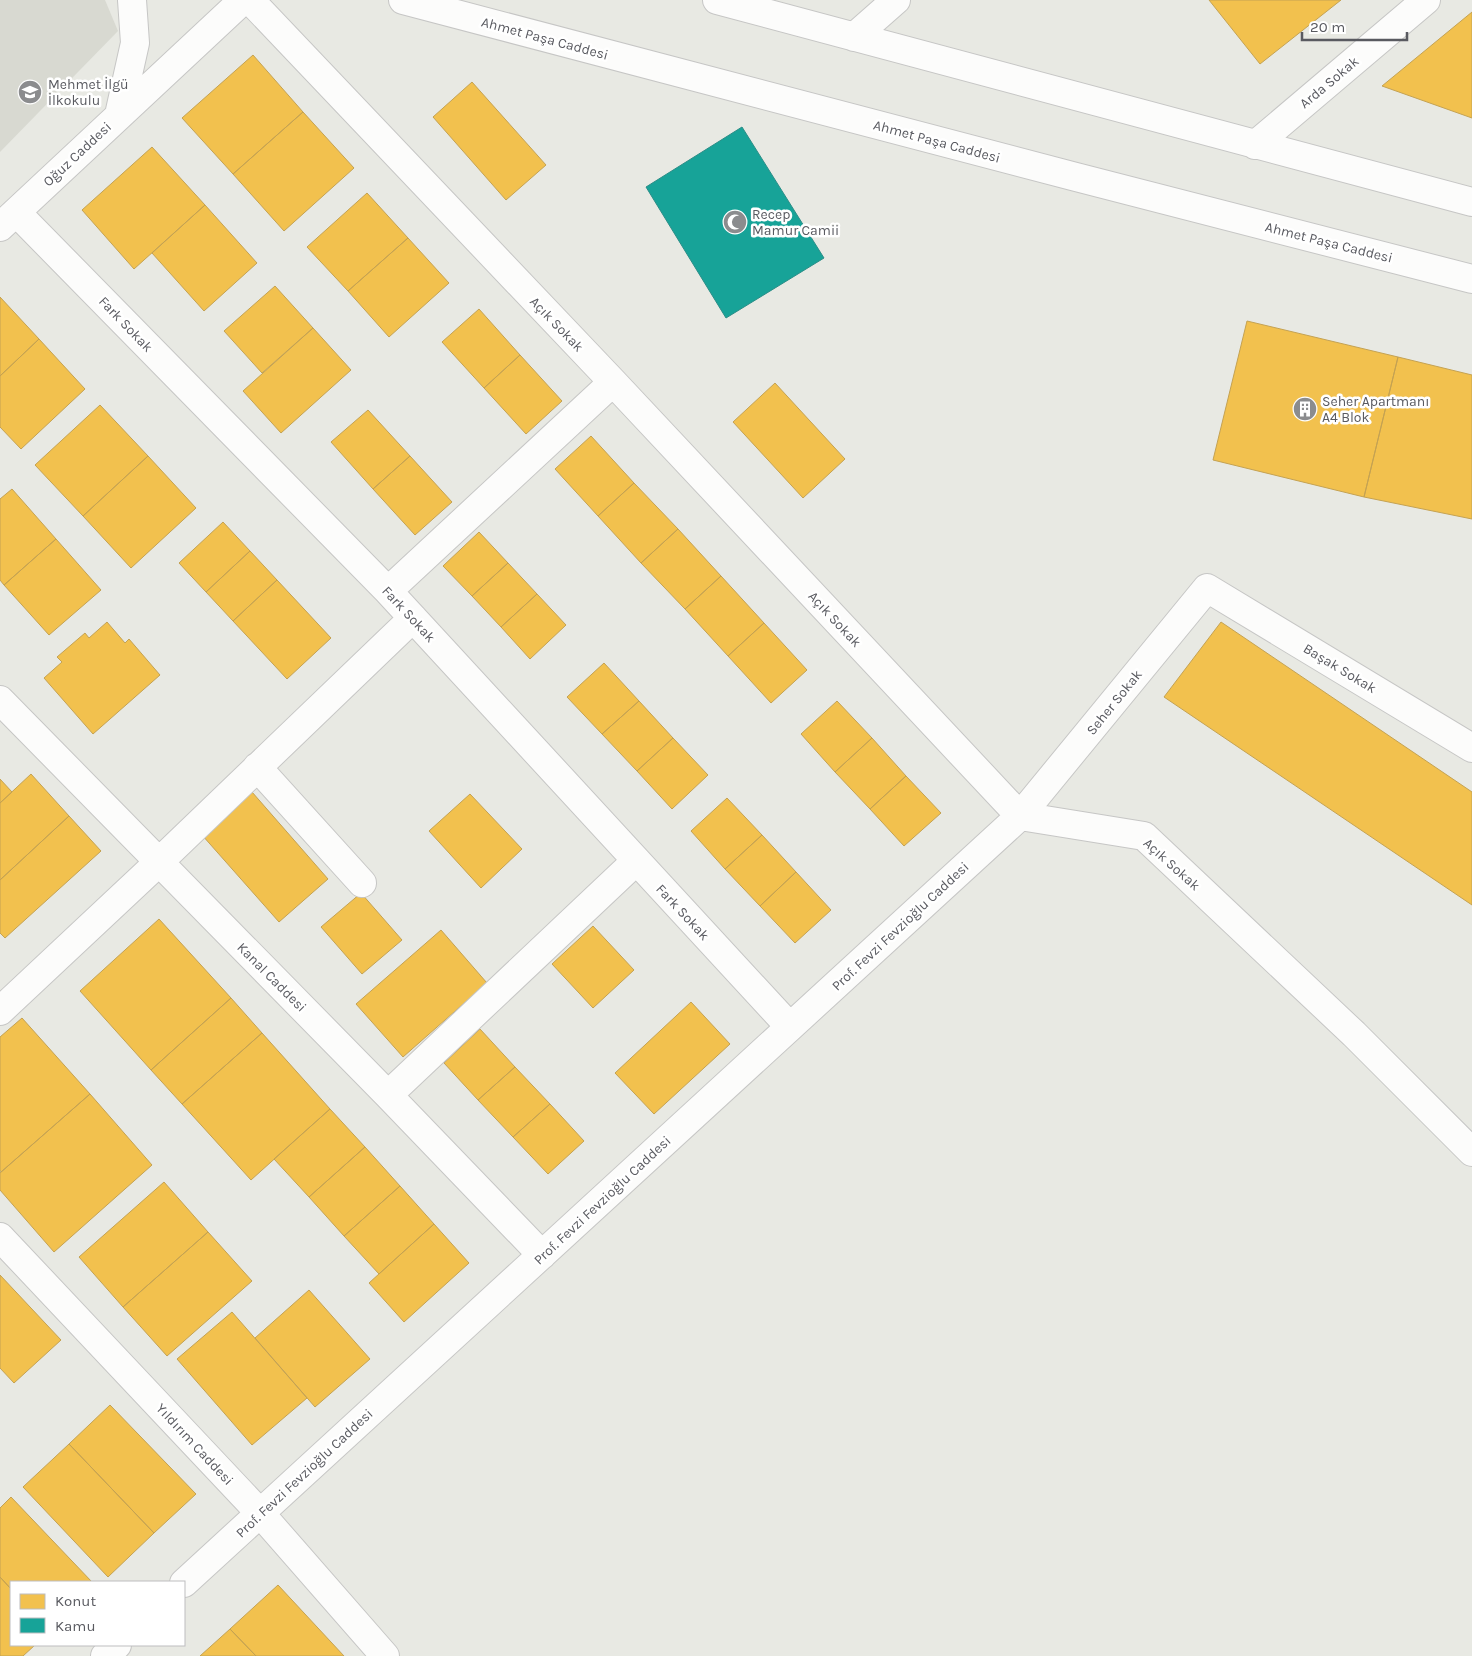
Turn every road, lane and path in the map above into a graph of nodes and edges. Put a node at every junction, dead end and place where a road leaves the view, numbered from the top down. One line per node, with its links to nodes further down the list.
1 (132, 0): 9 (street)
2 (243, 0): 9 (street, Oğuz Caddesi)
3 (250, 0): 14 (street, Açık Sokak)
4 (402, 0): 13 (street, Ahmet Paşa Caddesi)
5 (717, 0): 8 (street)
6 (896, 0): 8 (street)
7 (1426, 0): 10 (street, Arda Sokak)
8 (854, 37): 10 (street)
9 (119, 115): 12 (street, Oğuz Caddesi)
10 (1255, 145): 11 (street)
11 (1472, 202)
12 (8, 219): 16 (street, Fark Sokak)
13 (1472, 279)
14 (613, 382): 16 (street); 21 (street, Açık Sokak)
15 (1207, 588): 19 (street, Başak Sokak); 21 (street, Seher Sokak)
16 (388, 591): 17 (street, Fark Sokak)
17 (413, 618): 20 (street); 22 (street, Fark Sokak)
18 (0, 700): 23 (street, Kanal Caddesi)
19 (1472, 748)
20 (257, 767): 23 (street); 24 (street)
21 (1020, 816): 26 (street, Prof. Fevzi Fevzioğlu Caddesi); 28 (street, Açık Sokak)
22 (636, 861): 26 (street, Fark Sokak); 27 (street)
23 (159, 862): 25 (street); 27 (street, Kanal Caddesi)
24 (362, 883)
25 (0, 1012)
26 (790, 1027): 30 (street, Prof. Fevzi Fevzioğlu Caddesi)
27 (388, 1095): 30 (street, Kanal Caddesi)
28 (1472, 1152)
29 (0, 1237): 31 (street, Yıldırım Caddesi)
30 (542, 1255): 31 (street, Prof. Fevzi Fevzioğlu Caddesi)
31 (260, 1513): 32 (street, Prof. Fevzi Fevzioğlu Caddesi); 35 (street, Yıldırım Caddesi)
32 (185, 1582)
33 (116, 1646): 34 (street)
34 (105, 1656)
35 (385, 1656)

